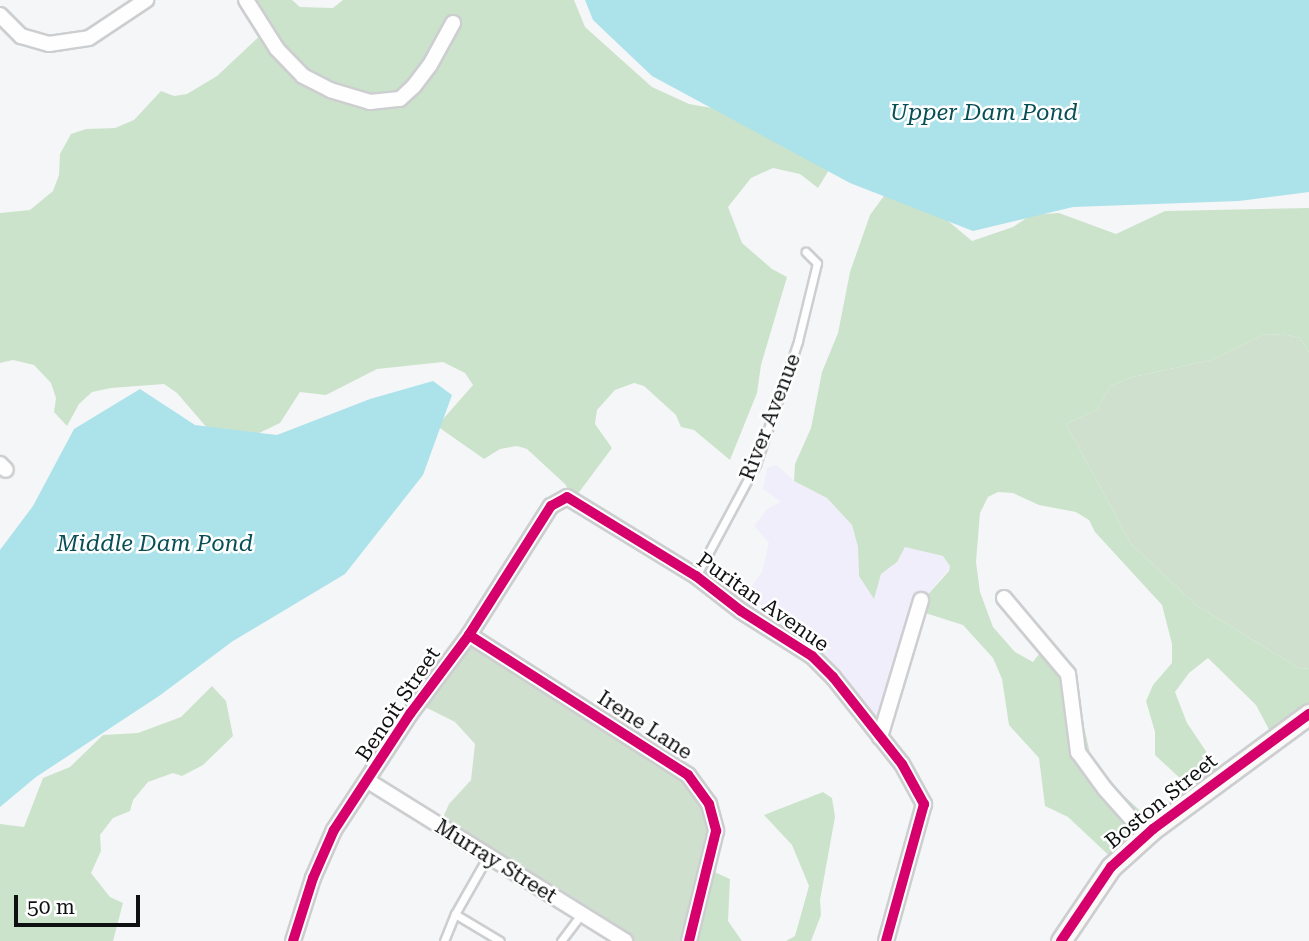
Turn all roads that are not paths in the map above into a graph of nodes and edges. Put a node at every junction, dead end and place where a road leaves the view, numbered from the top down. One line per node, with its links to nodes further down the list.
1 (146, 0): 3 (street)
2 (246, 0): 4 (street)
3 (0, 15)
4 (453, 23)
5 (806, 252): 7 (lane, River Avenue)
6 (558, 500): 7 (street, Puritan Avenue); 10 (street, Benoit Street)
7 (696, 576): 12 (street, Puritan Avenue)
8 (1004, 598): 14 (street)
9 (921, 600): 12 (street)
10 (468, 635): 13 (street, Benoit Street); 23 (street, Irene Lane)
11 (1309, 714): 14 (street, Boston Street)
12 (880, 737): 24 (street, Puritan Avenue)
13 (368, 781): 15 (street, Murray Street); 18 (street, Benoit Street)
14 (1146, 835): 25 (street, Boston Street)
15 (488, 856): 16 (lane); 17 (street, Murray Street)
16 (455, 914): 19 (lane); 20 (lane)
17 (581, 914): 21 (lane); 22 (street, Murray Street)
18 (293, 941)
19 (444, 941)
20 (500, 941)
21 (561, 941)
22 (625, 941)
23 (690, 941)
24 (886, 941)
25 (1061, 941)

